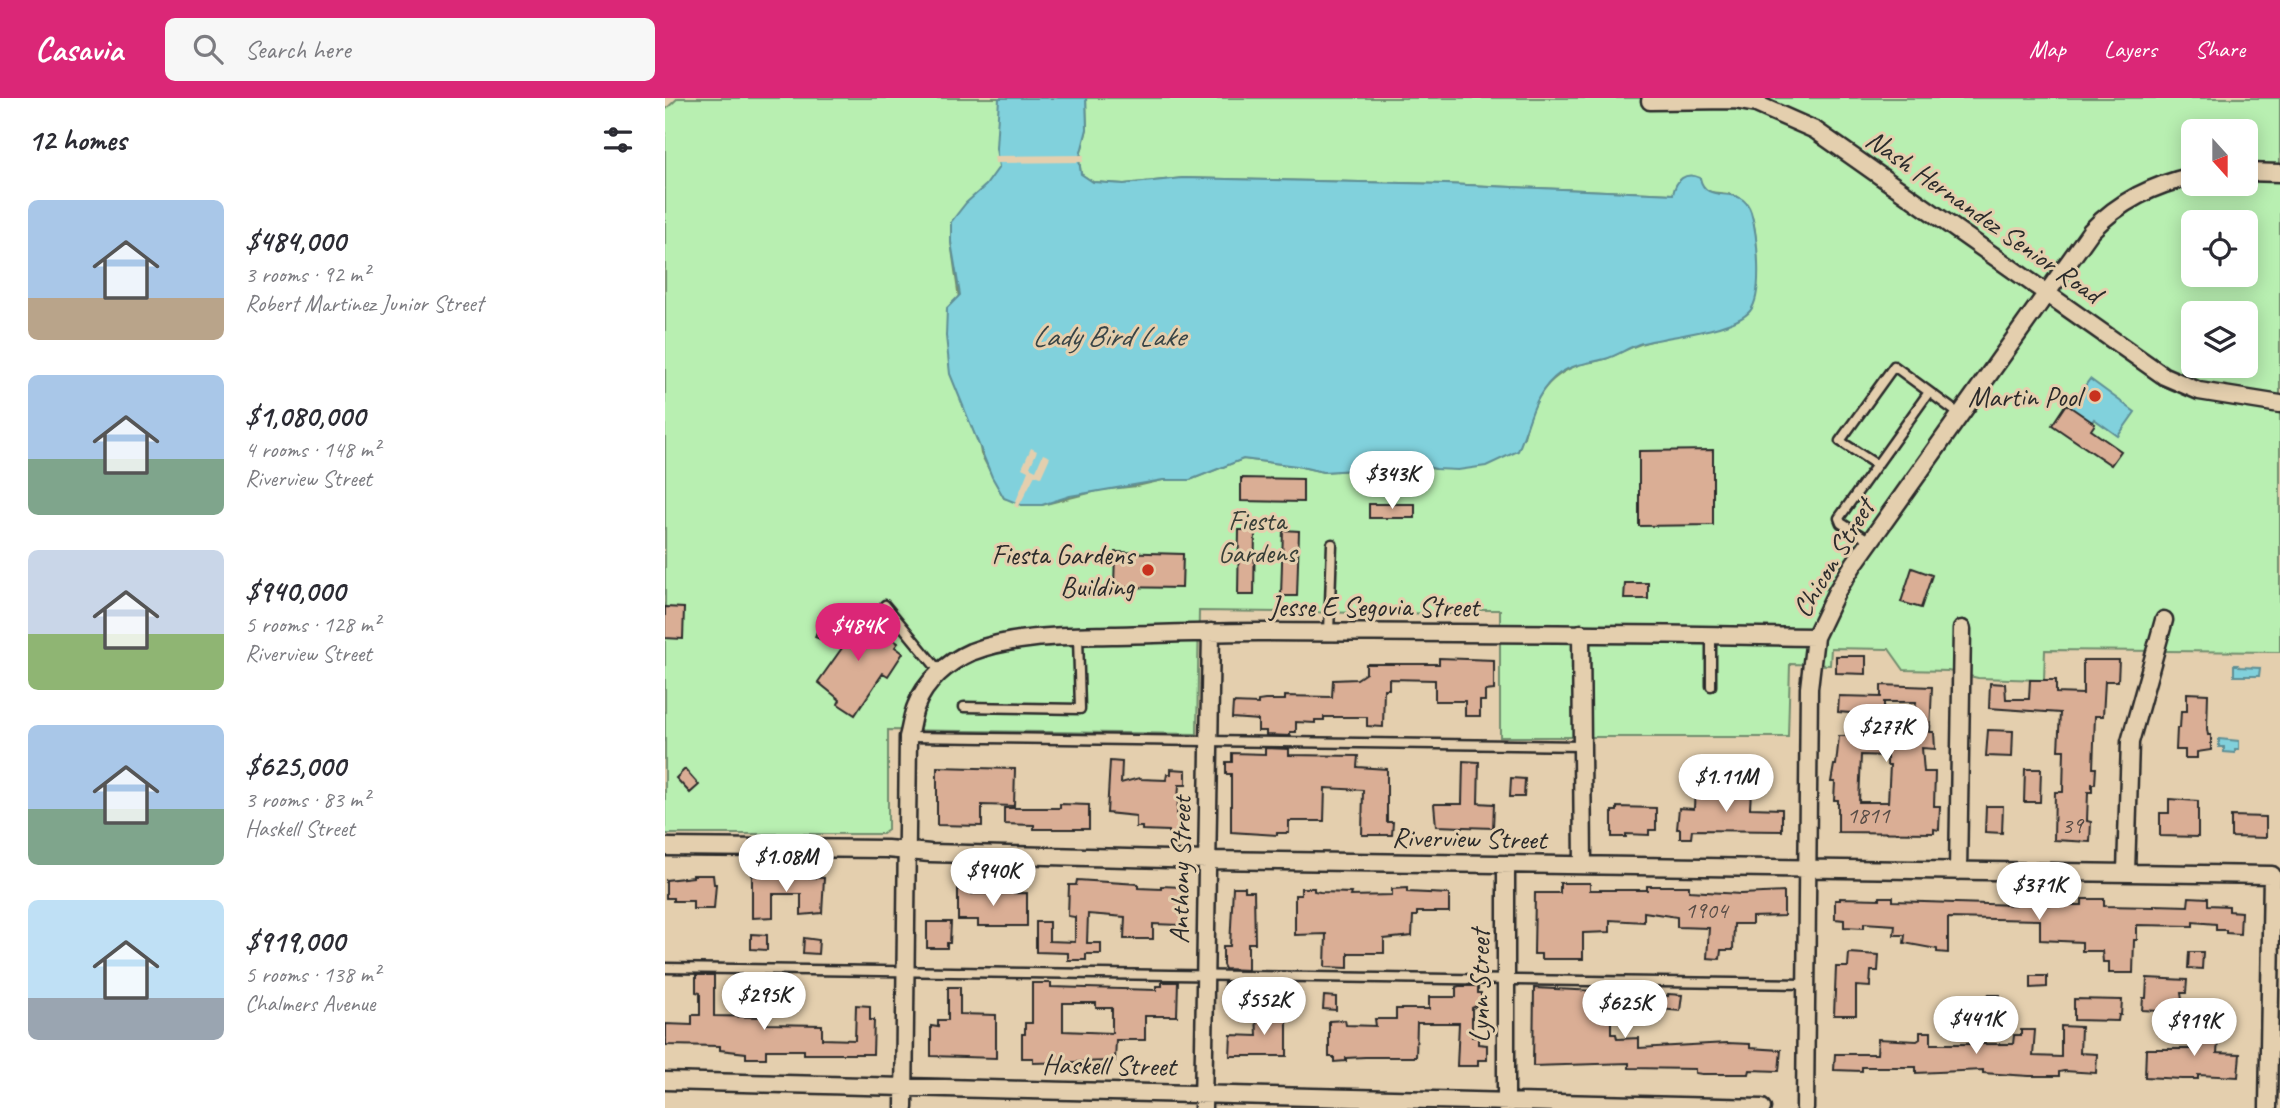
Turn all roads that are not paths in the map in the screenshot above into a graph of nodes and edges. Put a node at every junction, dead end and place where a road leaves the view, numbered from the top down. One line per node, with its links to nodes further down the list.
1 (1653, 100): 5 (street, Nash Hernandez Senior Road)
2 (2258, 172): 3 (street)
3 (2280, 173)
4 (2181, 180): 5 (street, Chicon Street)
5 (2047, 293): 7 (street, Nash Hernandez Senior Road); 8 (street, Chicon Street)
6 (1929, 392): 8 (lane); 9 (lane); 9 (lane)
7 (2280, 404)
8 (1959, 414): 10 (street, Chicon Street)
9 (1877, 466): 10 (lane)
10 (1870, 541): 20 (street, Chicon Street)
11 (1332, 544): 16 (lane)
12 (885, 605): 21 (lane)
13 (2164, 620): 34 (street)
14 (1962, 629): 33 (street)
15 (1210, 632): 16 (street, Jesse E Segovia Street); 19 (street, Jesse E Segovia Street); 25 (street, Anthony Street)
16 (1329, 633): 17 (street, Jesse E Segovia Street)
17 (1581, 633): 18 (street, Jesse E Segovia Street); 26 (street)
18 (1711, 635): 20 (street, Jesse E Segovia Street); 22 (lane)
19 (1077, 636): 21 (street, Jesse E Segovia Street); 23 (lane)
20 (1815, 637): 32 (street, Chicon Street)
21 (940, 672): 24 (street)
22 (1711, 687)
23 (964, 707)
24 (908, 737): 25 (lane); 28 (street)
25 (1209, 741): 26 (lane); 29 (street, Anthony Street)
26 (1582, 746): 31 (street)
27 (665, 847): 28 (street, Riverview Street)
28 (907, 851): 29 (street, Riverview Street); 36 (street)
29 (1207, 860): 30 (street, Riverview Street); 37 (street, Anthony Street)
30 (1506, 864): 31 (street, Riverview Street); 38 (street, Lynn Street)
31 (1583, 865): 32 (street, Riverview Street)
32 (1809, 868): 33 (street, Riverview Street); 39 (street, Chicon Street)
33 (1958, 870): 34 (street, Riverview Street)
34 (2126, 872): 47 (street, Riverview Street)
35 (665, 968): 36 (lane)
36 (906, 971): 37 (lane); 41 (street)
37 (1205, 975): 38 (lane); 42 (street, Anthony Street)
38 (1504, 979): 39 (lane); 43 (street, Lynn Street)
39 (1808, 984): 46 (street, Chicon Street)
40 (665, 1081): 41 (street, Haskell Street)
41 (905, 1089): 42 (street, Haskell Street); 44 (street)
42 (1203, 1100): 43 (street, Haskell Street)
43 (1506, 1104): 45 (street, Haskell Street)
44 (904, 1108)
45 (1762, 1108)
46 (1805, 1108)
47 (2268, 1108)

